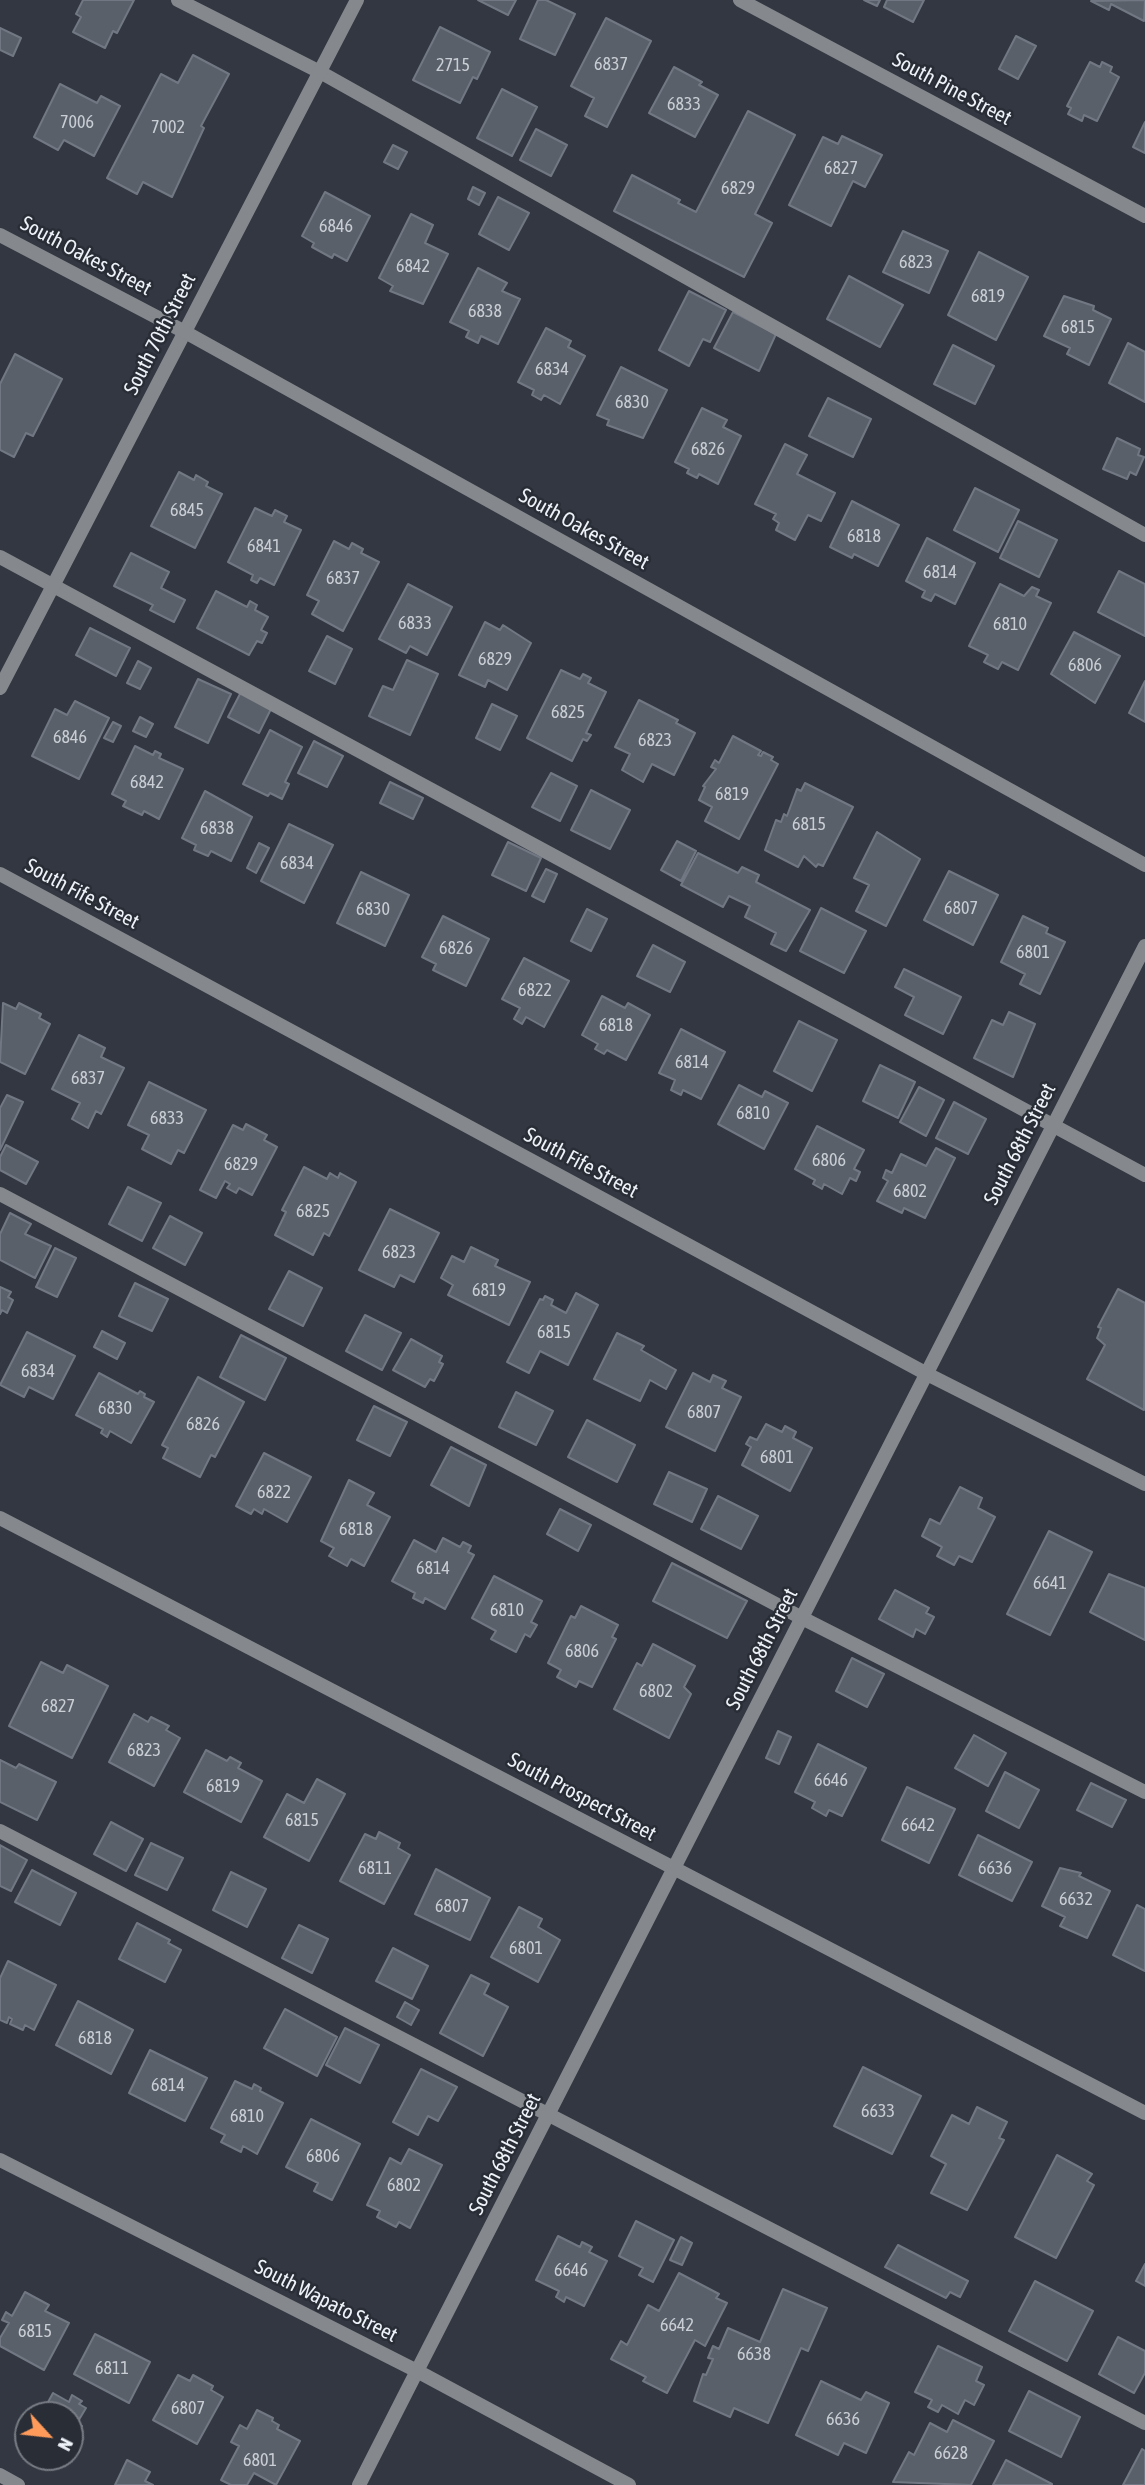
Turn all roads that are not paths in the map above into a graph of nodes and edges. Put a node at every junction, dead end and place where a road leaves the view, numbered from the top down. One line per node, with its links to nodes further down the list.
1 (178, 0): 4 (street)
2 (357, 0): 4 (street, South 70th Street)
3 (740, 0): 5 (street, South Pine Street)
4 (320, 72): 7 (street, South 70th Street); 8 (street)
5 (1145, 216)
6 (0, 235): 7 (street, South Oakes Street)
7 (185, 332): 10 (street, South 70th Street); 12 (street, South Oakes Street)
8 (1145, 534)
9 (0, 557): 10 (street)
10 (54, 585): 11 (street, South 70th Street); 15 (street)
11 (0, 688)
12 (1145, 865)
13 (0, 874): 18 (street, South Fife Street)
14 (1145, 946): 15 (street, South 68th Street)
15 (1052, 1128): 16 (street); 18 (street, South 68th Street)
16 (1145, 1175)
17 (0, 1194): 21 (street)
18 (927, 1374): 19 (street, South Fife Street); 21 (street, South 68th Street)
19 (1145, 1484)
20 (0, 1518): 24 (street, South Prospect Street)
21 (802, 1618): 22 (street); 24 (street, South 68th Street)
22 (1145, 1792)
23 (0, 1831): 26 (street)
24 (674, 1869): 25 (street, South Prospect Street); 26 (street, South 68th Street)
25 (1145, 2113)
26 (548, 2116): 28 (street, South 68th Street); 29 (street)
27 (0, 2160): 28 (street, South Wapato Street)
28 (417, 2371): 32 (street, South 68th Street); 33 (street, South Wapato Street)
29 (1145, 2423)
30 (0, 2475): 31 (street)
31 (18, 2485)
32 (359, 2485)
33 (629, 2485)

